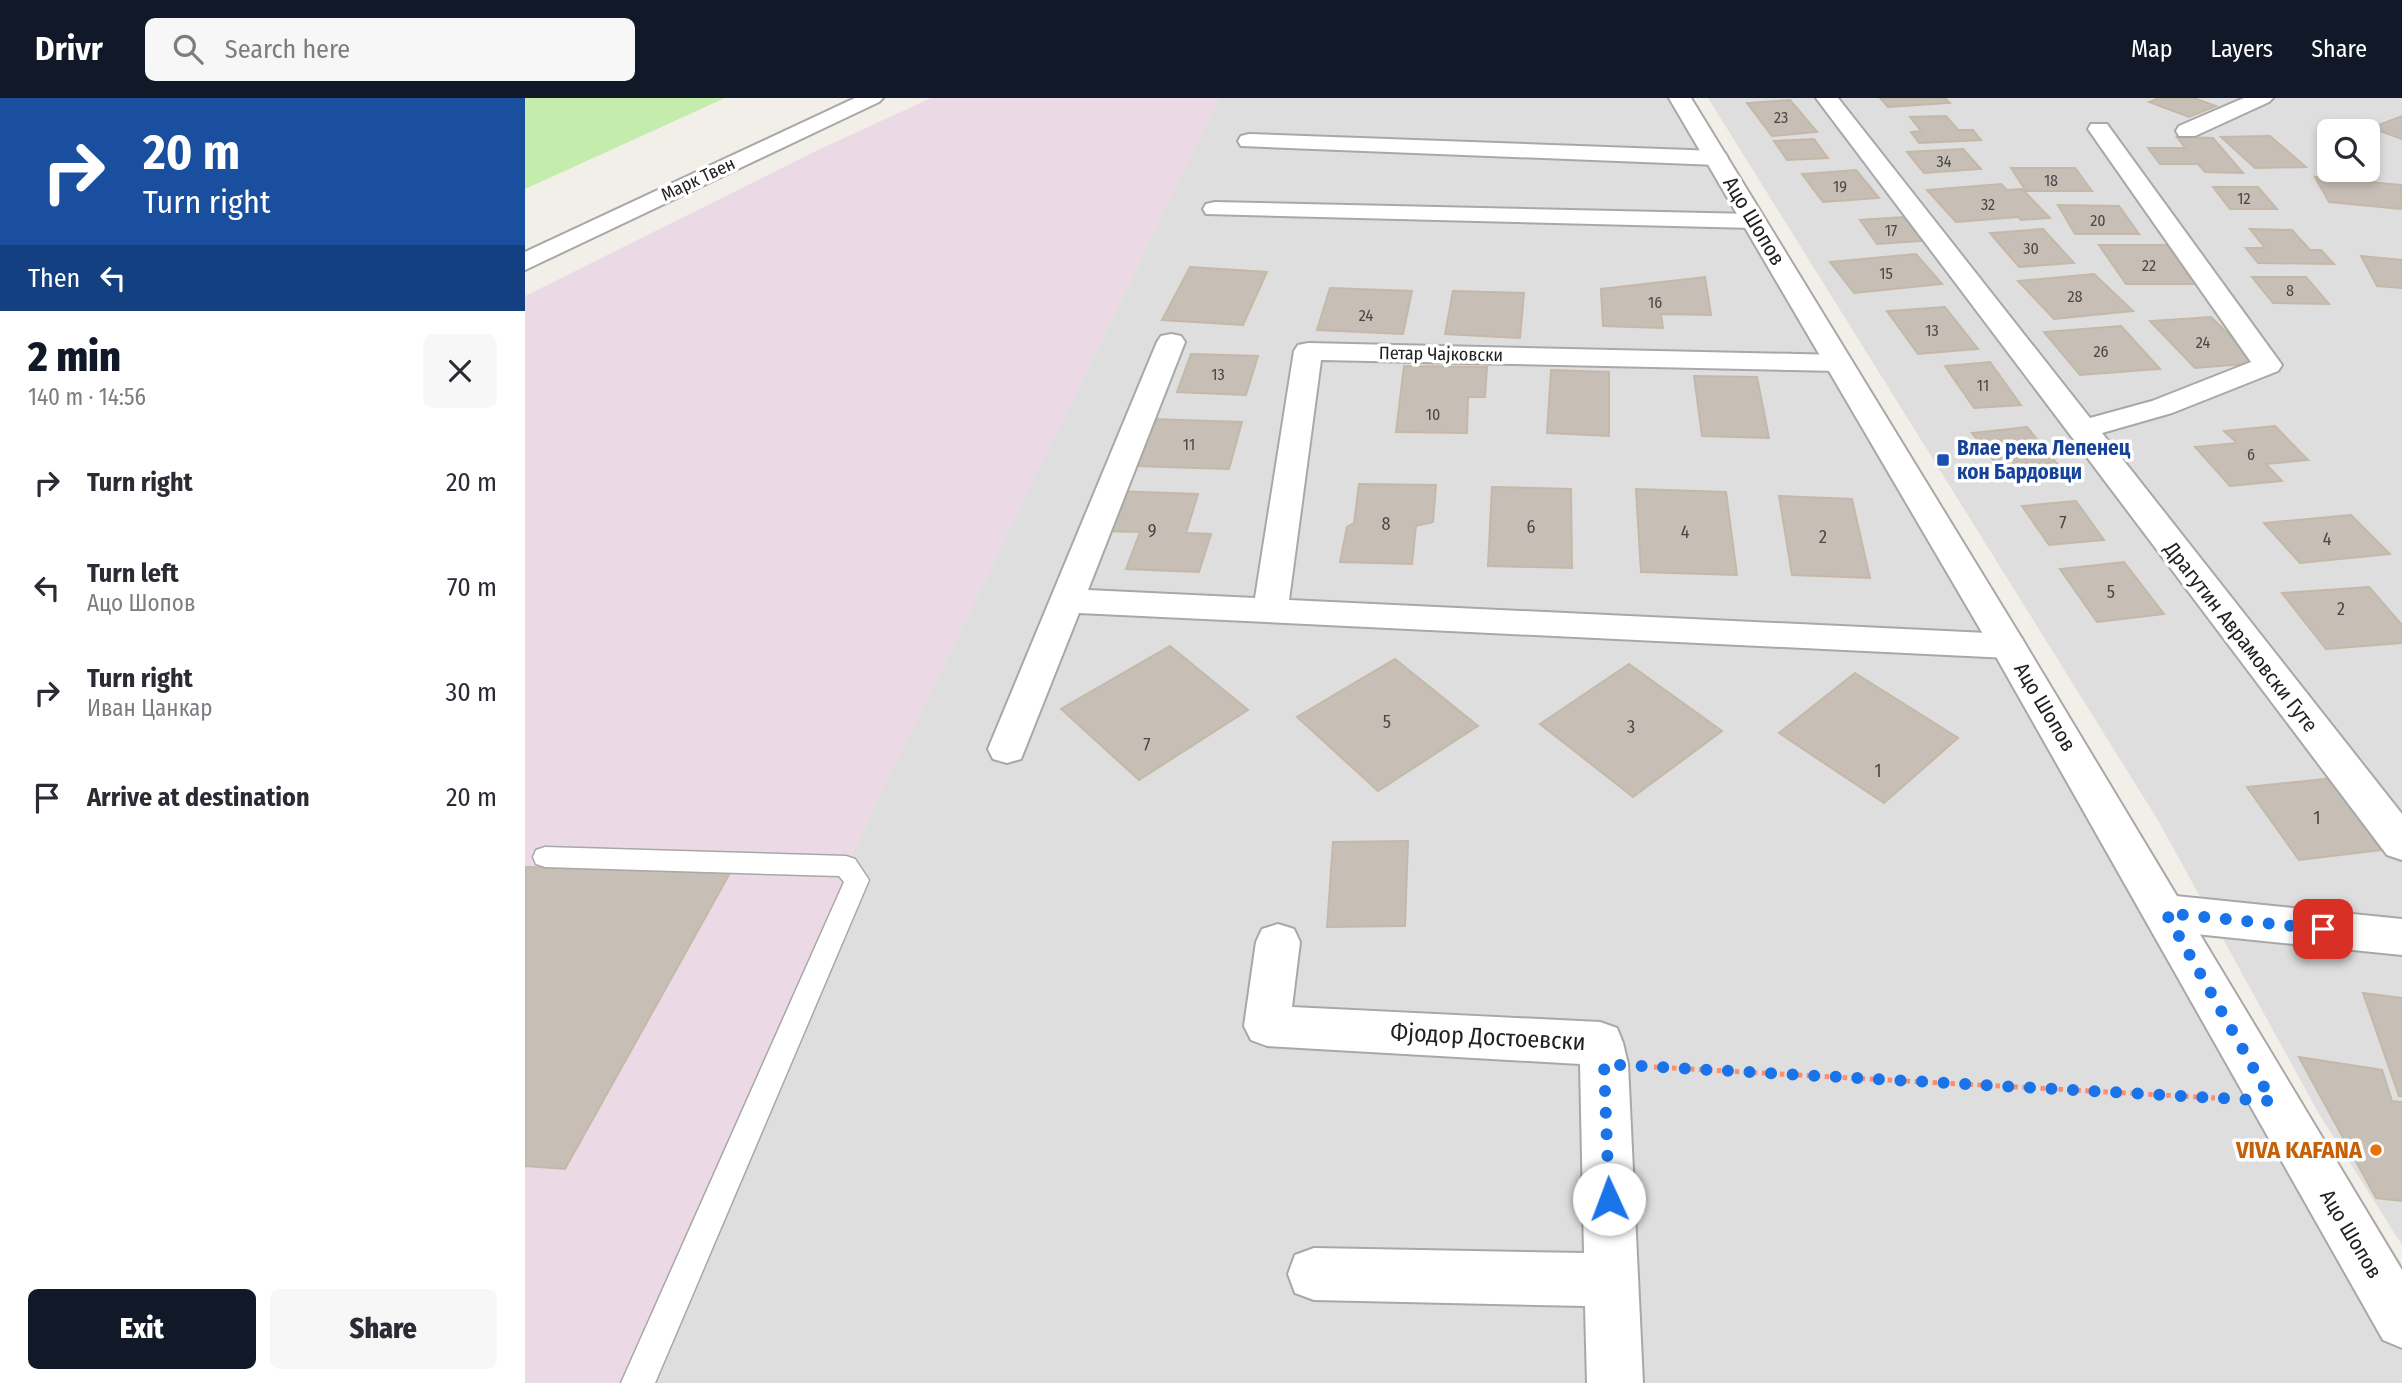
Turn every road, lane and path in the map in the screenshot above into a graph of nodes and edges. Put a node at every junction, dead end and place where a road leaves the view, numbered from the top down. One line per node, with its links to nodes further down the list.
1 (872, 98): 11 (street, Марк Твен)
2 (1680, 98): 8 (street, Ацо Шопов)
3 (1828, 98): 14 (street, Драгутин Аврамовски Гуте)
4 (2262, 98): 6 (street)
5 (2099, 129): 14 (street)
6 (2187, 131)
7 (1249, 141): 8 (street)
8 (1717, 158): 10 (street, Ацо Шопов)
9 (1215, 209): 10 (street)
10 (1753, 221): 13 (street, Ацо Шопов)
11 (525, 262)
12 (1171, 342): 15 (street)
13 (1839, 363): 16 (street, Петар Чајковски); 17 (street, Ацо Шопов)
14 (2081, 430): 19 (street, Драгутин Аврамовски Гуте)
15 (1068, 601): 16 (street); 18 (street)
16 (1270, 612): 17 (street)
17 (2008, 646): 21 (street, Ацо Шопов)
18 (1007, 749)
19 (2402, 844)
20 (545, 857): 29 (lane)
21 (2166, 913): 22 (street); 25 (street, Ацо Шопов)
22 (2402, 937)
23 (1278, 942): 24 (street, Фјодор Достоевски)
24 (1604, 1064): 25 (path); 27 (street, Фјодор Достоевски)
25 (2272, 1101): 28 (street, Ацо Шопов)
26 (1314, 1274): 27 (street)
27 (1612, 1280): 30 (street, Фјодор Достоевски)
28 (2402, 1321)
29 (638, 1383)
30 (1615, 1383)

